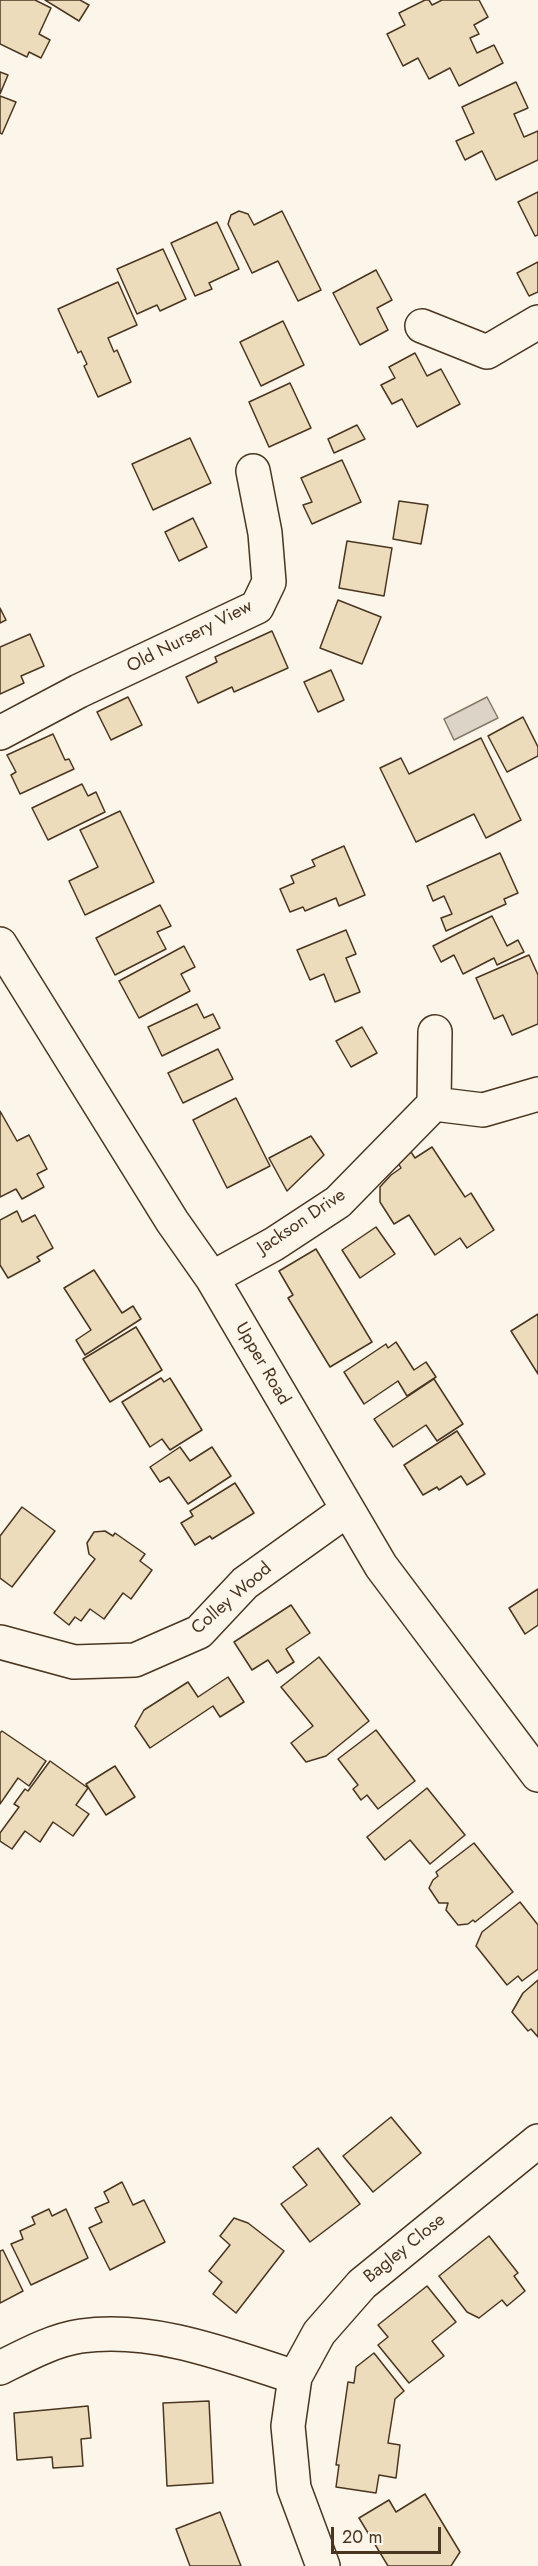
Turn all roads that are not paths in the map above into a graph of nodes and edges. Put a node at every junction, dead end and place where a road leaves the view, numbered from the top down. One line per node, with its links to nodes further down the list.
1 (538, 322): 2 (street)
2 (422, 326)
3 (253, 471): 4 (street, Old Nursery View)
4 (0, 733)
5 (0, 945): 9 (street, Upper Road)
6 (435, 1032): 8 (street)
7 (538, 1094): 8 (street)
8 (434, 1104): 9 (street, Jackson Drive)
9 (212, 1278): 10 (street, Upper Road)
10 (347, 1510): 11 (street, Colley Wood); 12 (street, Upper Road)
11 (0, 1642)
12 (538, 1775)
13 (538, 2141): 15 (street, Bagley Close)
14 (0, 2368): 15 (street)
15 (295, 2377): 16 (street, Bagley Close)
16 (323, 2566)

